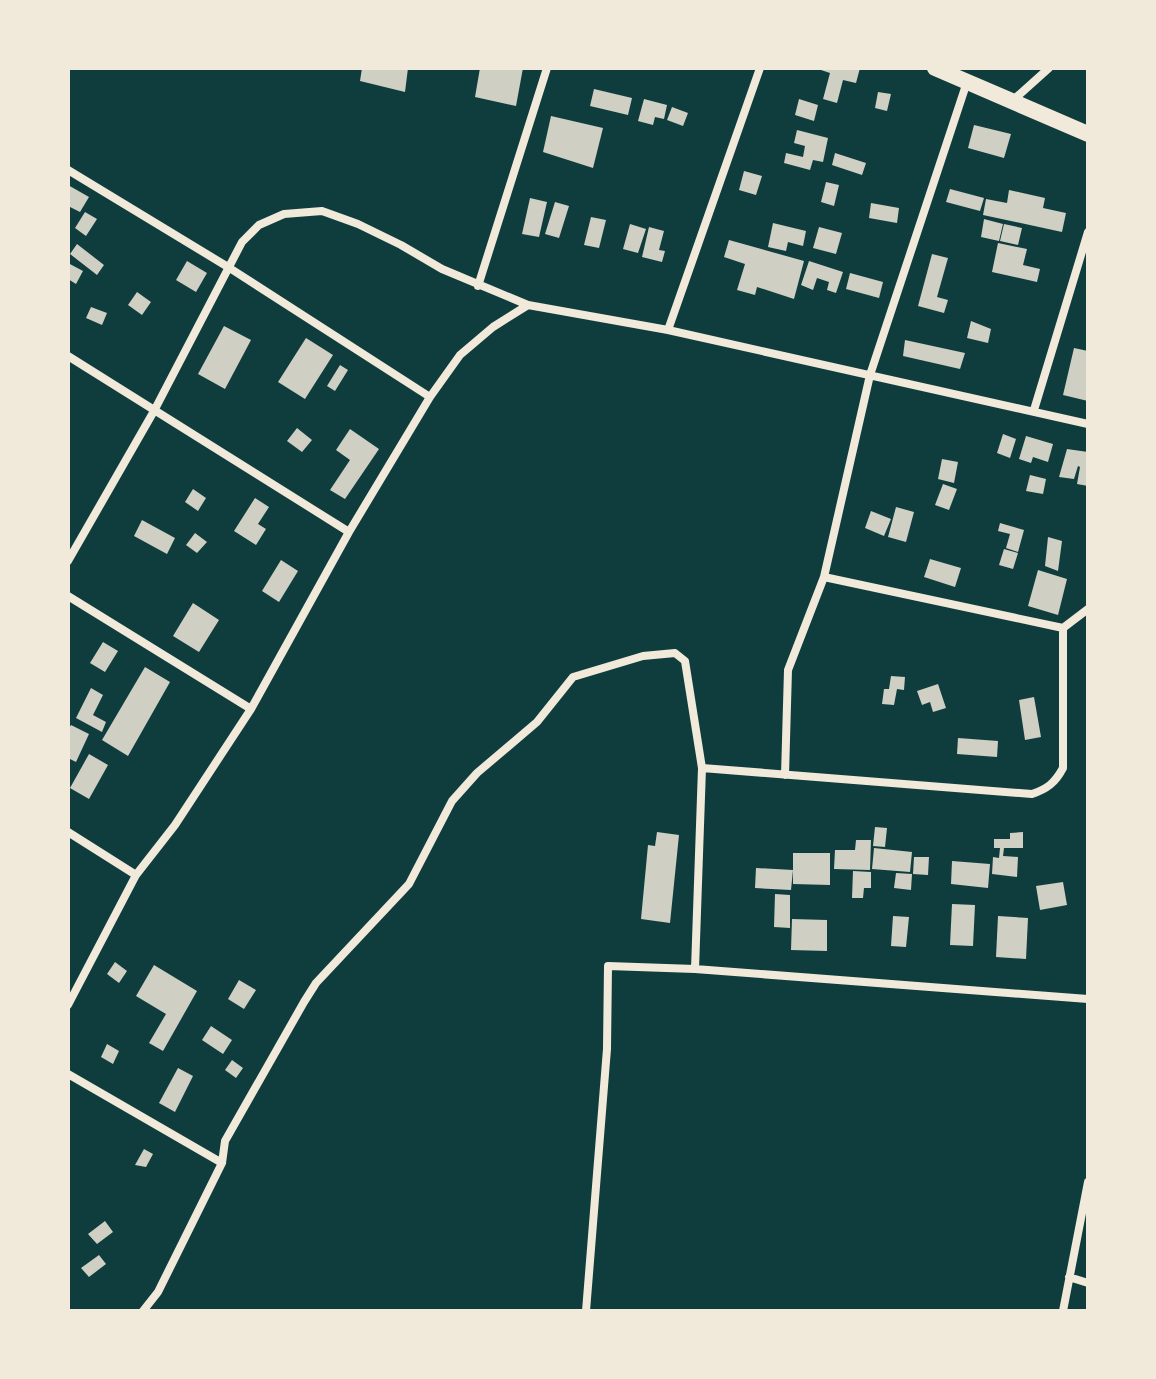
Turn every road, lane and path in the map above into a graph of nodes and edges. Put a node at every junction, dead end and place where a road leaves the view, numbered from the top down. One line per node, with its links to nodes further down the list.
1 (547, 68): 11 (street)
2 (760, 68): 13 (street)
3 (935, 68): 5 (main road)
4 (1049, 68): 6 (street)
5 (967, 82): 6 (main road); 15 (street)
6 (1010, 102): 7 (main road)
7 (1088, 134)
8 (68, 170): 10 (street)
9 (1088, 232): 17 (street)
10 (228, 267): 11 (street); 16 (street); 18 (street)
11 (478, 286): 12 (street)
12 (528, 305): 13 (street); 16 (street)
13 (668, 330): 15 (street)
14 (68, 356): 18 (street)
15 (870, 375): 17 (street); 22 (street)
16 (430, 397): 20 (street)
17 (1034, 410): 19 (street)
18 (154, 411): 20 (street); 21 (street)
19 (1088, 424)
20 (349, 532): 26 (street)
21 (68, 561)
22 (824, 577): 25 (street); 28 (street)
23 (68, 596): 26 (street)
24 (1088, 609): 25 (street)
25 (1063, 628): 28 (street)
26 (251, 709): 30 (street)
27 (702, 768): 28 (street); 31 (street); 35 (street)
28 (785, 775)
29 (68, 832): 30 (street)
30 (136, 875): 33 (street)
31 (695, 969): 32 (street); 40 (street)
32 (1088, 999)
33 (68, 1005)
34 (68, 1074): 35 (street)
35 (222, 1163): 39 (street)
36 (1088, 1182): 37 (street)
37 (1069, 1277): 38 (street); 41 (street)
38 (1088, 1283)
39 (143, 1311)
40 (586, 1311)
41 (1063, 1311)

